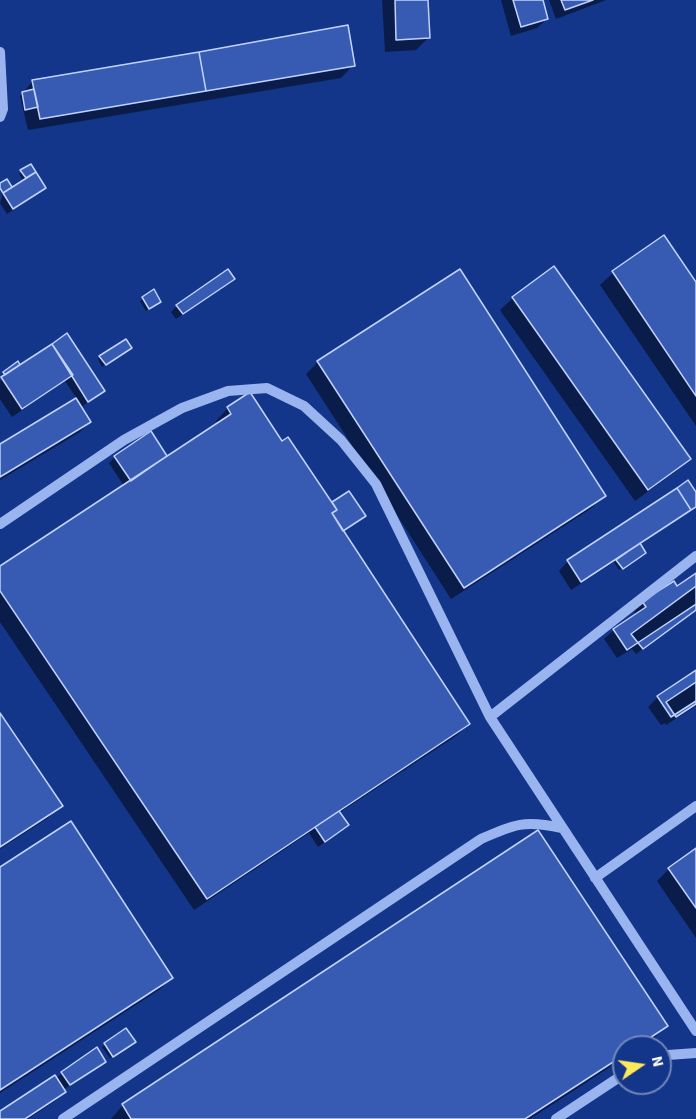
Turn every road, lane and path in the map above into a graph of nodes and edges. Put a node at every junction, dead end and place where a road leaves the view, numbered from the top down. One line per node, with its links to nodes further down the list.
1 (0, 52): 2 (lane)
2 (0, 117)
3 (0, 524): 5 (lane)
4 (696, 556): 5 (lane)
5 (490, 717): 7 (lane)
6 (696, 806): 8 (lane)
7 (562, 828): 8 (lane); 13 (lane)
8 (595, 878): 9 (lane)
9 (696, 1031)
10 (696, 1053): 11 (lane)
11 (672, 1055)
12 (612, 1082): 14 (lane)
13 (63, 1119)
14 (556, 1119)

